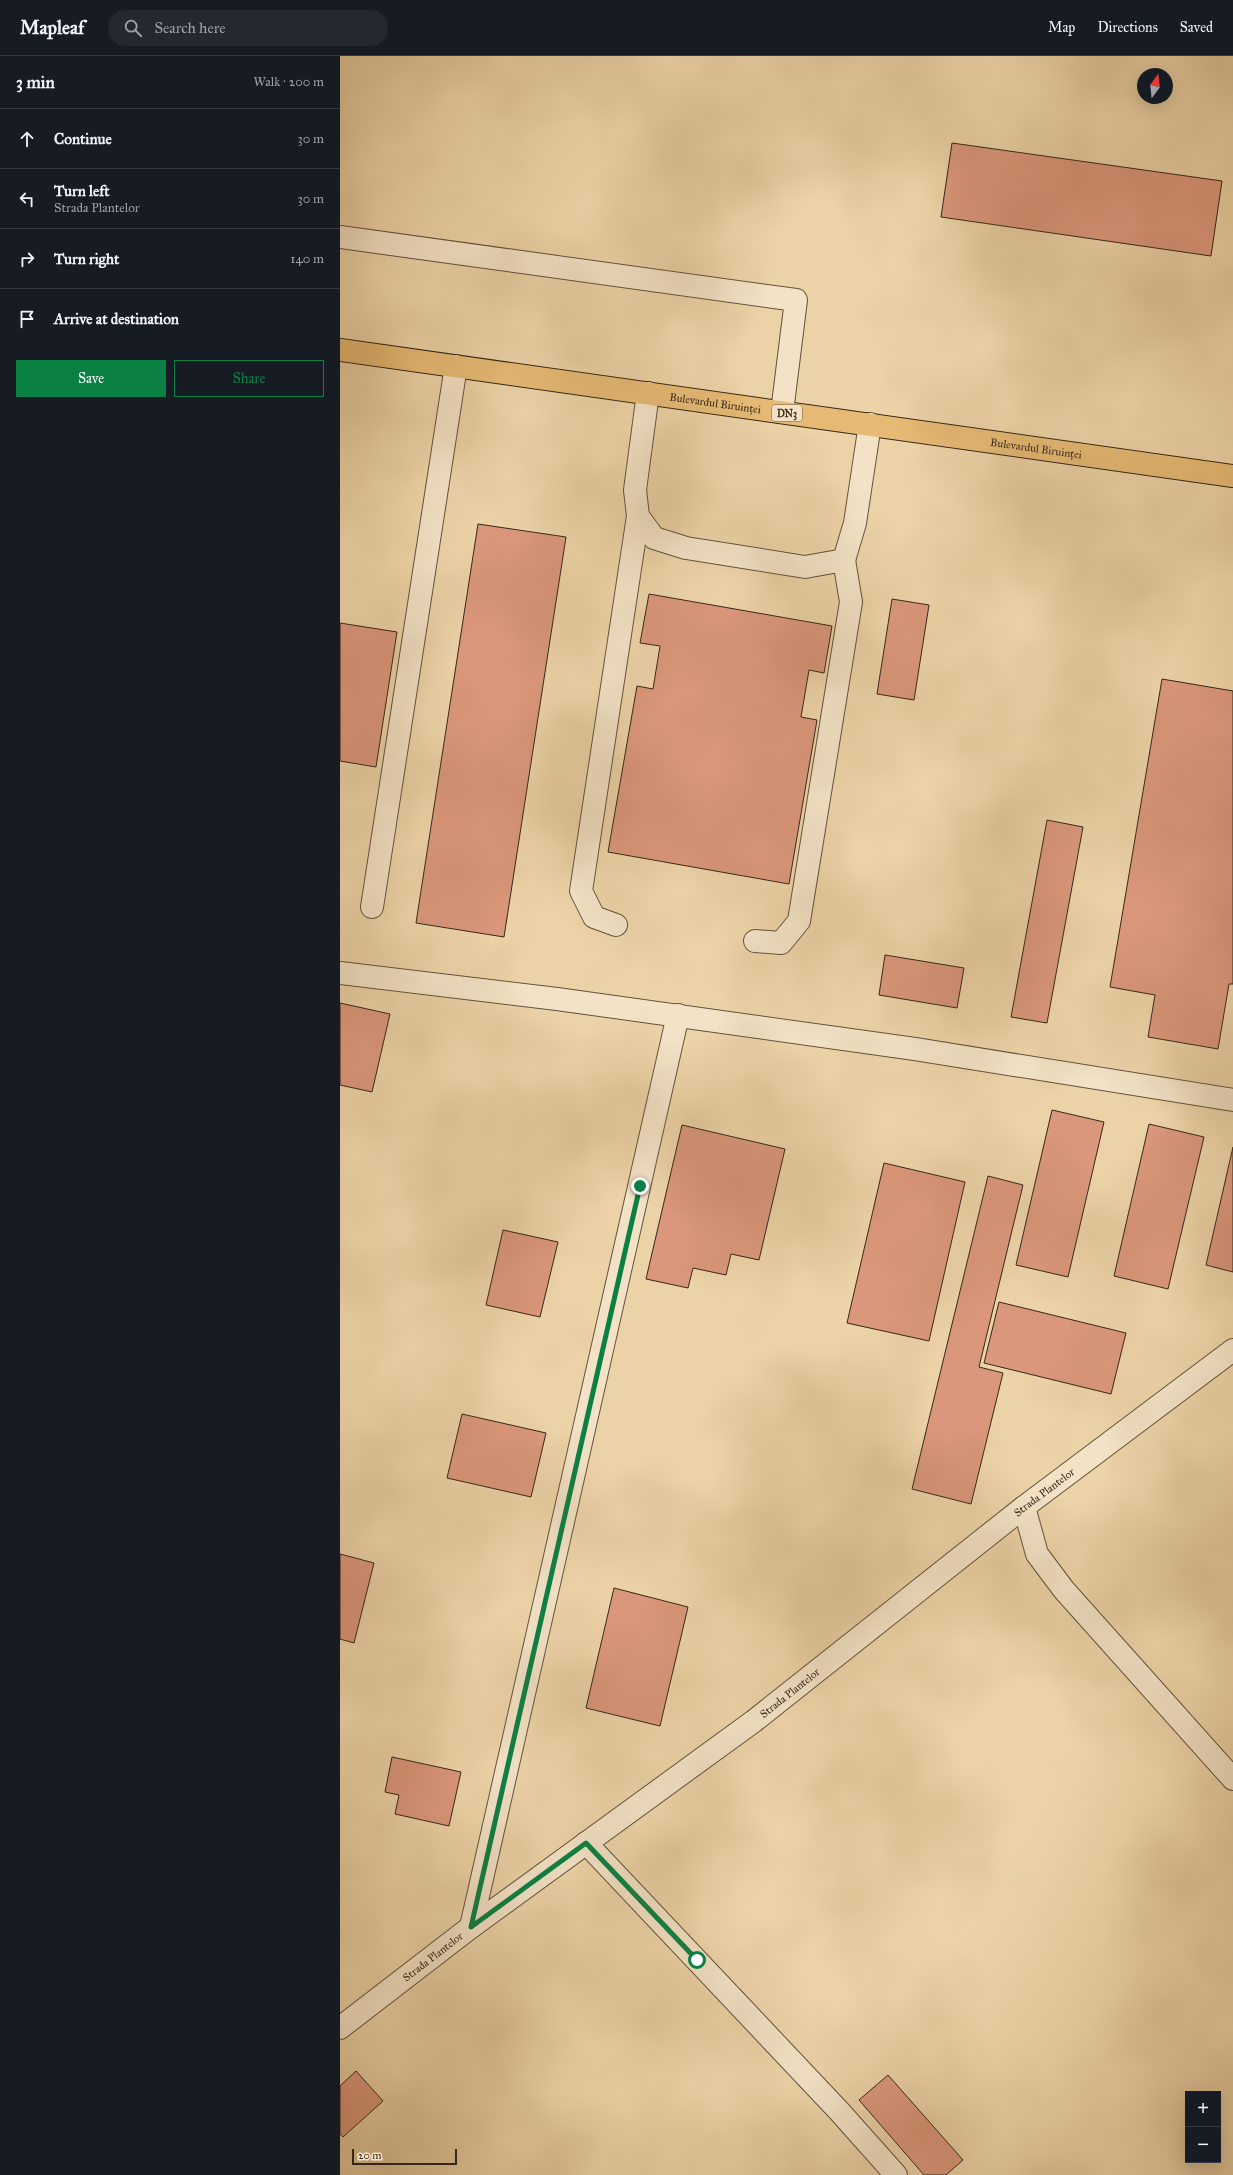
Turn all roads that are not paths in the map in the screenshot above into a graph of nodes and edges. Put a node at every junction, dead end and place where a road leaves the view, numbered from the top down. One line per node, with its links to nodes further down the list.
1 (340, 237): 5 (street)
2 (340, 350): 3 (main road, Bulevardul Biruinței / DN3)
3 (456, 366): 4 (main road, Bulevardul Biruinței / DN3); 10 (street)
4 (648, 393): 5 (main road, Bulevardul Biruinței / DN3); 8 (street)
5 (782, 412): 6 (main road, Bulevardul Biruinței / DN3)
6 (870, 424): 7 (main road, Bulevardul Biruinței / DN3); 9 (street)
7 (1233, 476)
8 (638, 516): 9 (street); 11 (street)
9 (844, 560): 12 (street)
10 (372, 907)
11 (616, 925)
12 (755, 941)
13 (340, 973): 14 (street)
14 (678, 1015): 15 (street); 20 (street)
15 (1233, 1100)
16 (1233, 1350): 17 (street, Strada Plantelor)
17 (1024, 1508): 18 (street); 19 (street, Strada Plantelor)
18 (1233, 1779)
19 (586, 1843): 20 (street, Strada Plantelor); 22 (street)
20 (471, 1927): 21 (street, Strada Plantelor)
21 (340, 2028)
22 (896, 2175)

